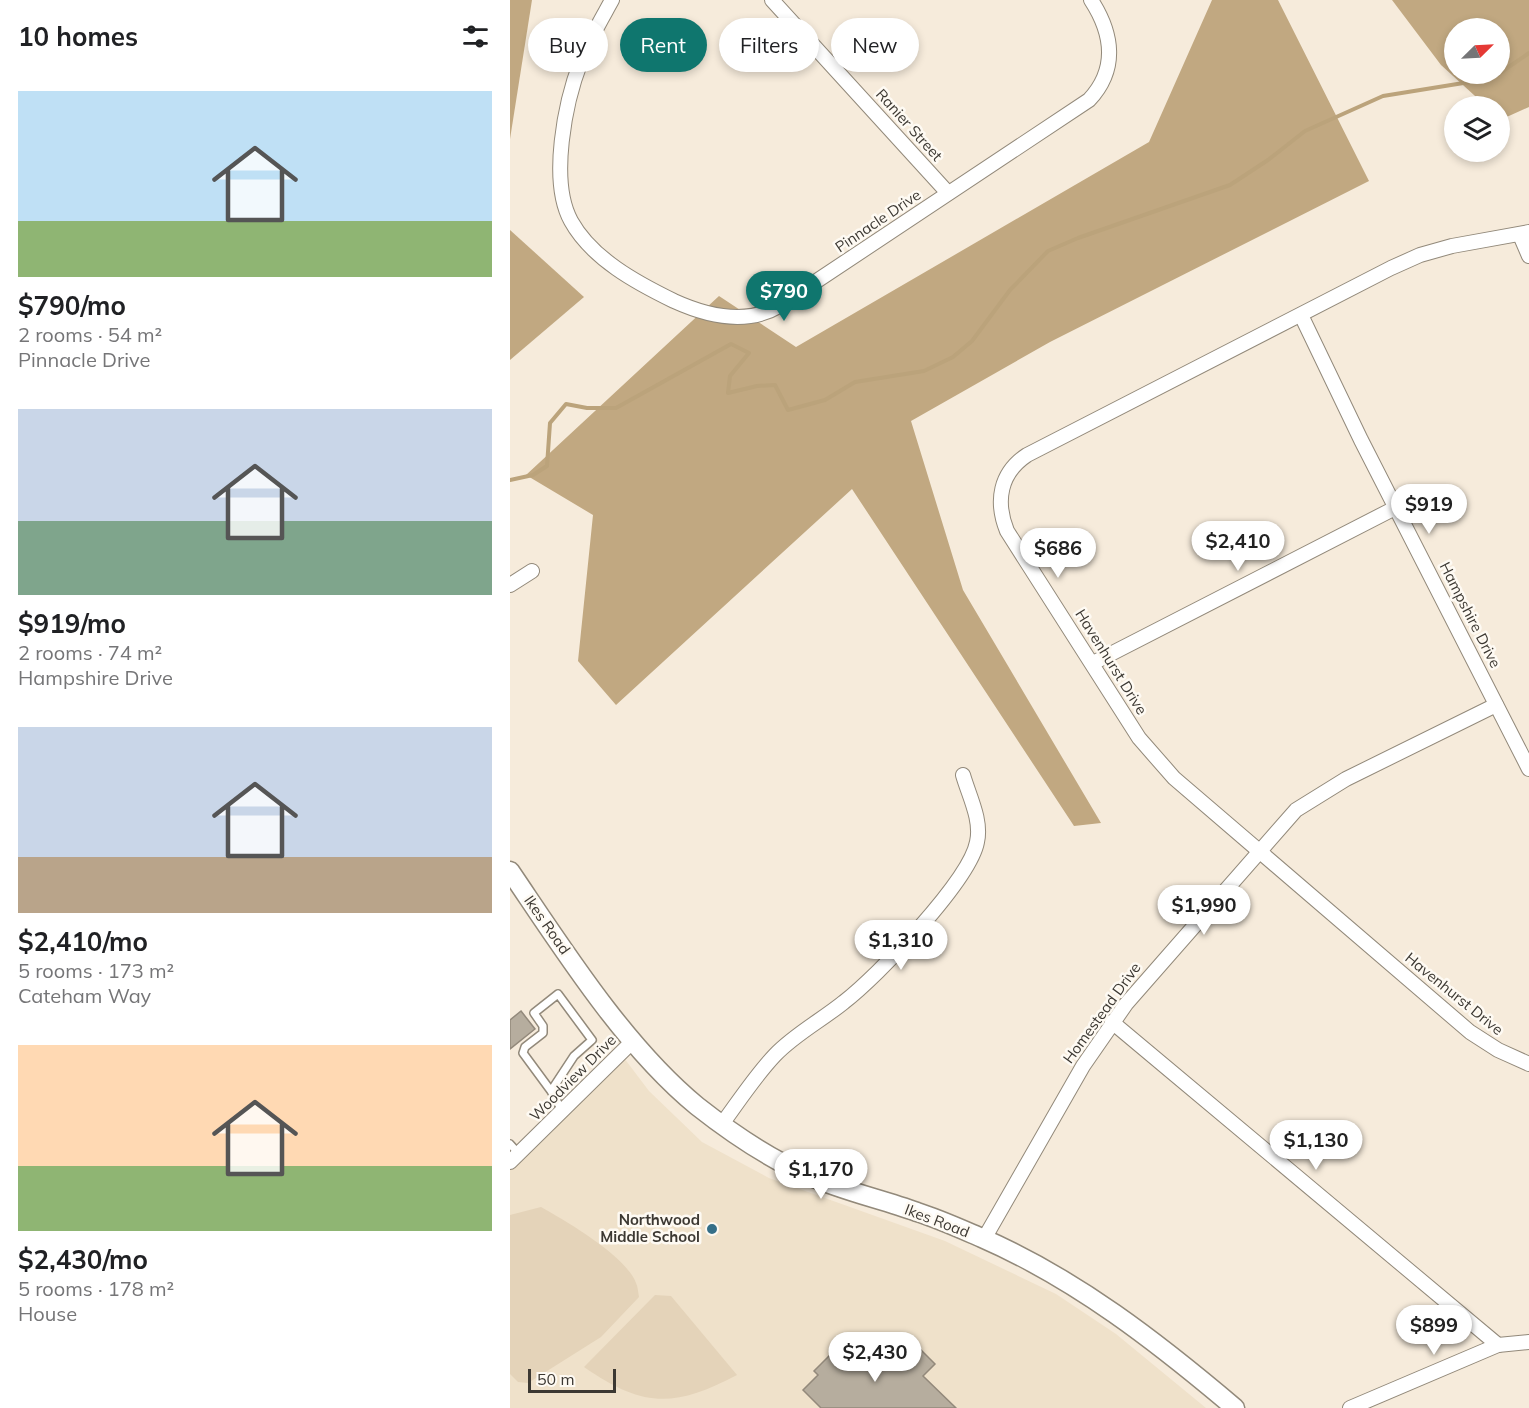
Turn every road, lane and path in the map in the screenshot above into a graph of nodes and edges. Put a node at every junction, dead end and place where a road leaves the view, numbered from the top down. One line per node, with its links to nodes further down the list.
1 (612, 0): 4 (street, Pinnacle Drive)
2 (772, 0): 4 (street, Ranier Street)
3 (1091, 0): 4 (street, Pinnacle Drive)
4 (948, 194)
5 (1524, 233): 6 (street); 7 (street, Havenhurst Drive)
6 (1529, 256)
7 (1300, 315): 8 (street, Hampshire Drive); 11 (street, Havenhurst Drive)
8 (1396, 507): 11 (street); 12 (street, Hampshire Drive)
9 (532, 571): 10 (street)
10 (510, 585)
11 (1093, 663): 15 (street, Havenhurst Drive)
12 (1496, 705): 13 (street, Hampshire Drive); 15 (street, Homestead Drive)
13 (1529, 769)
14 (963, 775): 22 (street)
15 (1259, 851): 17 (street, Homestead Drive); 19 (street, Havenhurst Drive)
16 (510, 870): 18 (street, Ikes Road)
17 (1113, 1022): 24 (street, Homestead Drive); 26 (street)
18 (633, 1041): 21 (street, Woodview Drive); 22 (street, Ikes Road)
19 (1529, 1064)
20 (551, 1091): 20 (lane); 21 (lane)
21 (563, 1112): 23 (street, Woodview Drive)
22 (722, 1124): 24 (street, Ikes Road)
23 (513, 1153)
24 (984, 1239): 27 (street, Ikes Road)
25 (1529, 1342): 26 (street)
26 (1498, 1345): 28 (street)
27 (1235, 1408)
28 (1350, 1408)

